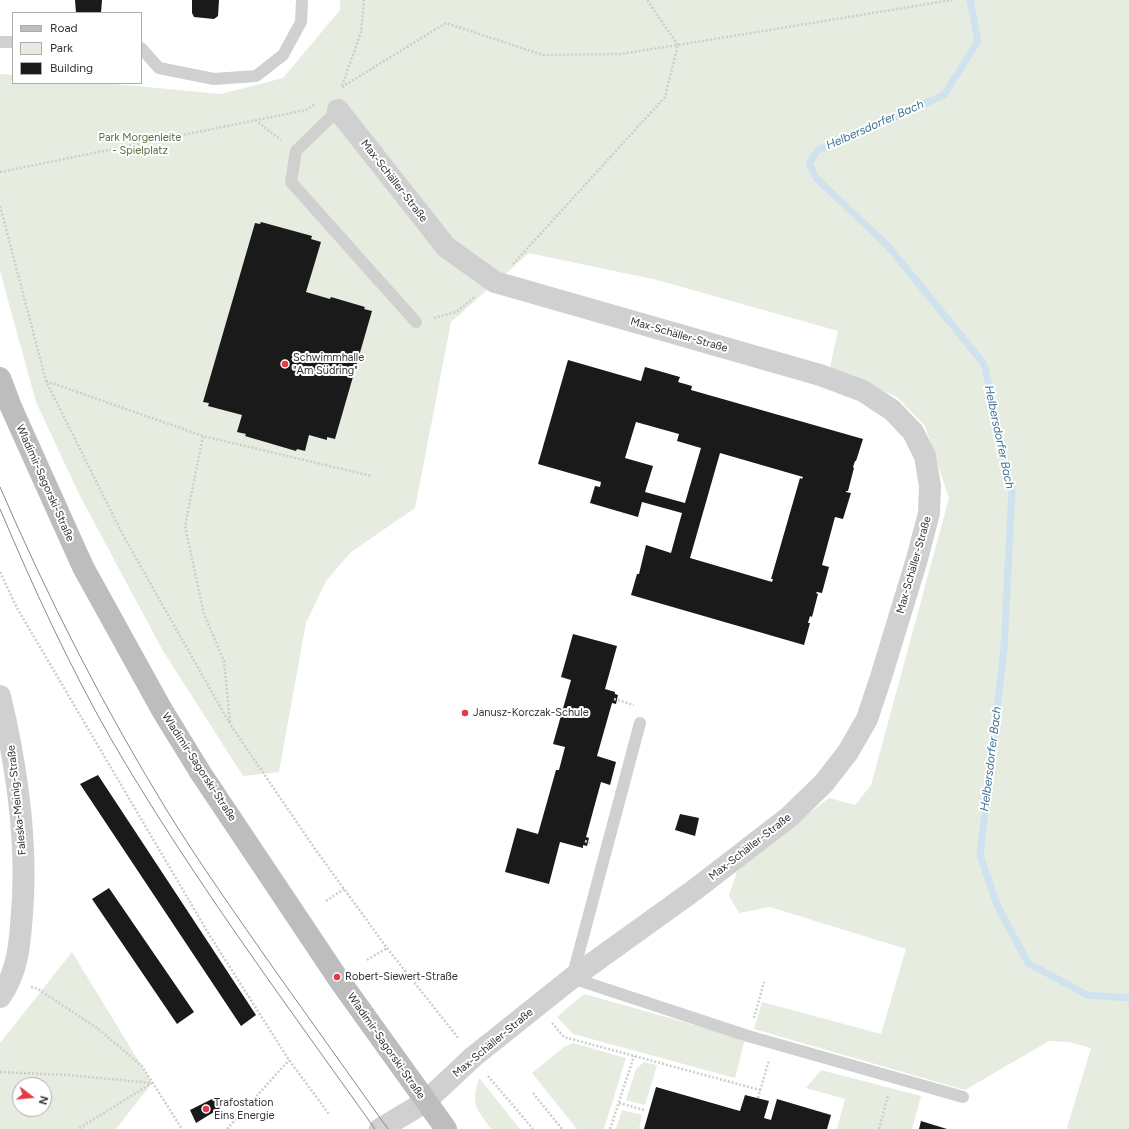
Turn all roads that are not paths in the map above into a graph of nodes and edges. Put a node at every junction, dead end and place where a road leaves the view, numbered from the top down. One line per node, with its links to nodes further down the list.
1 (302, 0): 4 (lane)
2 (0, 42): 3 (lane)
3 (12, 42)
4 (142, 49)
5 (338, 110): 6 (lane); 10 (street, Max-Schäller-Straße)
6 (416, 322)
7 (0, 378): 13 (main road, Wladimir-Sagorski-Straße)
8 (0, 696): 11 (street, Faleska-Meinig-Straße)
9 (640, 723): 10 (lane)
10 (572, 978): 12 (lane); 13 (street, Max-Schäller-Straße)
11 (5, 989)
12 (963, 1097)
13 (425, 1102): 14 (street); 15 (main road, Wladimir-Sagorski-Straße)
14 (380, 1129)
15 (446, 1129)

